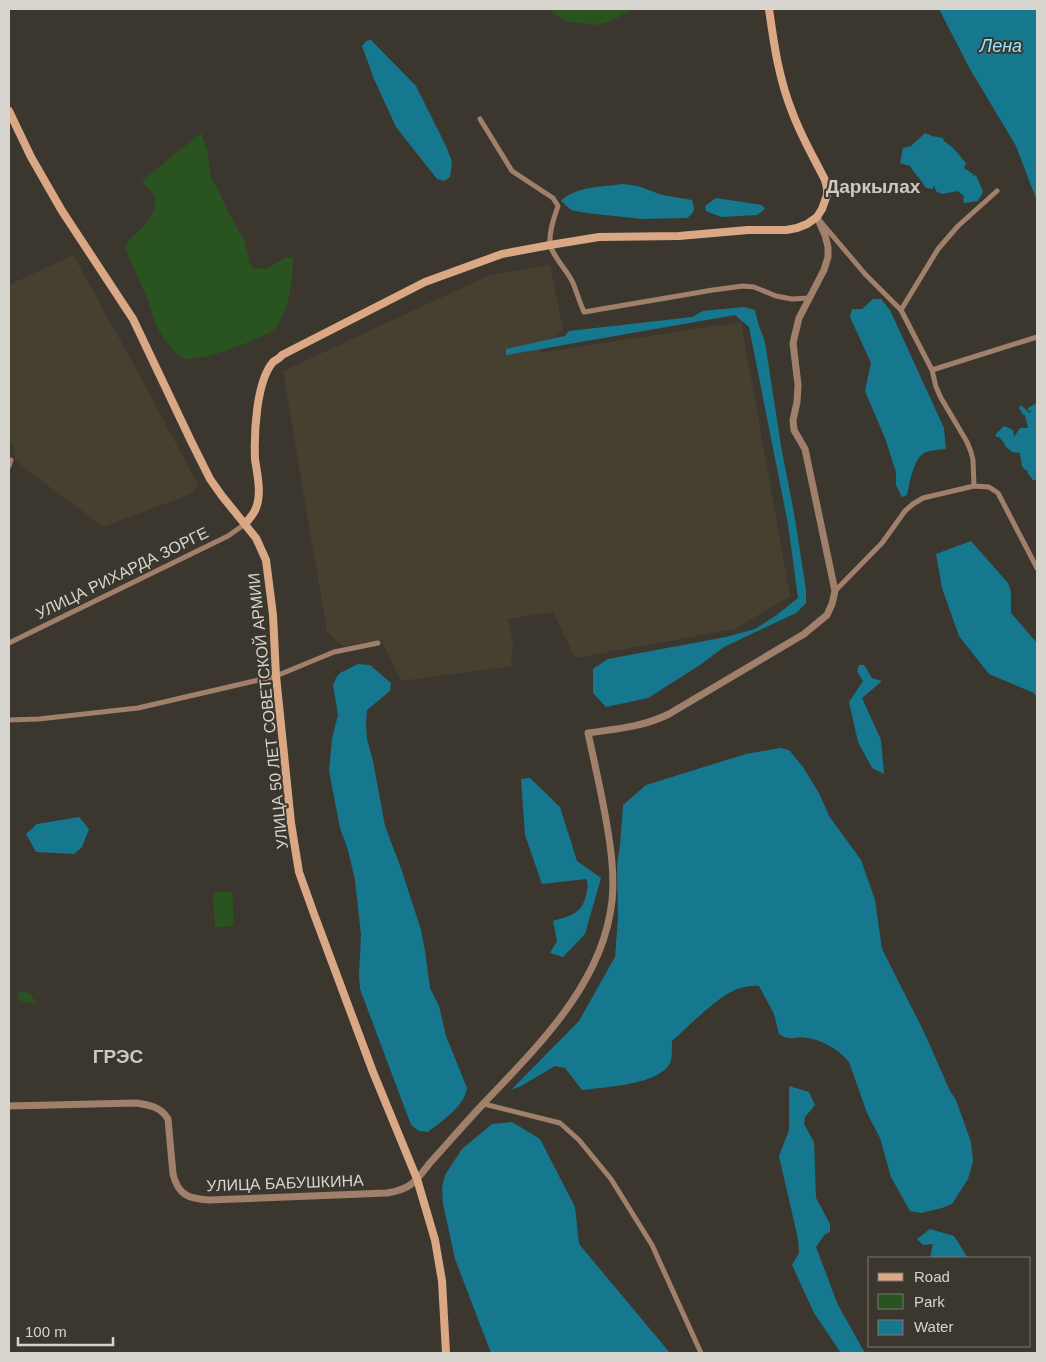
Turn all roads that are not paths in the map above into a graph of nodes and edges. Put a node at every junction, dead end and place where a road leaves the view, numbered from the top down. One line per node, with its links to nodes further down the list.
1 (769, 9): 5 (main road)
2 (9, 111): 14 (main road, УЛИЦА 50 ЛЕТ СОВЕТСКОЙ АРМИИ)
3 (480, 120): 6 (street)
4 (996, 191): 8 (street)
5 (817, 217): 6 (main road); 7 (street); 8 (street)
6 (550, 245): 7 (street); 14 (main road)
7 (809, 298): 16 (street)
8 (900, 310): 10 (street)
9 (1037, 337): 10 (street)
10 (932, 370): 13 (street)
11 (11, 460): 12 (street)
12 (9, 466)
13 (974, 486): 15 (street); 16 (street)
14 (245, 524): 17 (street, УЛИЦА РИХАРДА ЗОРГЕ); 19 (main road, УЛИЦА 50 ЛЕТ СОВЕТСКОЙ АРМИИ)
15 (1037, 568)
16 (835, 591): 21 (street)
17 (9, 642)
18 (378, 643): 19 (street)
19 (276, 676): 20 (street); 23 (main road, УЛИЦА 50 ЛЕТ СОВЕТСКОЙ АРМИИ)
20 (9, 720)
21 (484, 1104): 23 (street); 25 (street)
22 (9, 1106): 23 (street, УЛИЦА БАБУШКИНА)
23 (417, 1179): 24 (main road, УЛИЦА 50 ЛЕТ СОВЕТСКОЙ АРМИИ)
24 (446, 1353)
25 (700, 1353)

